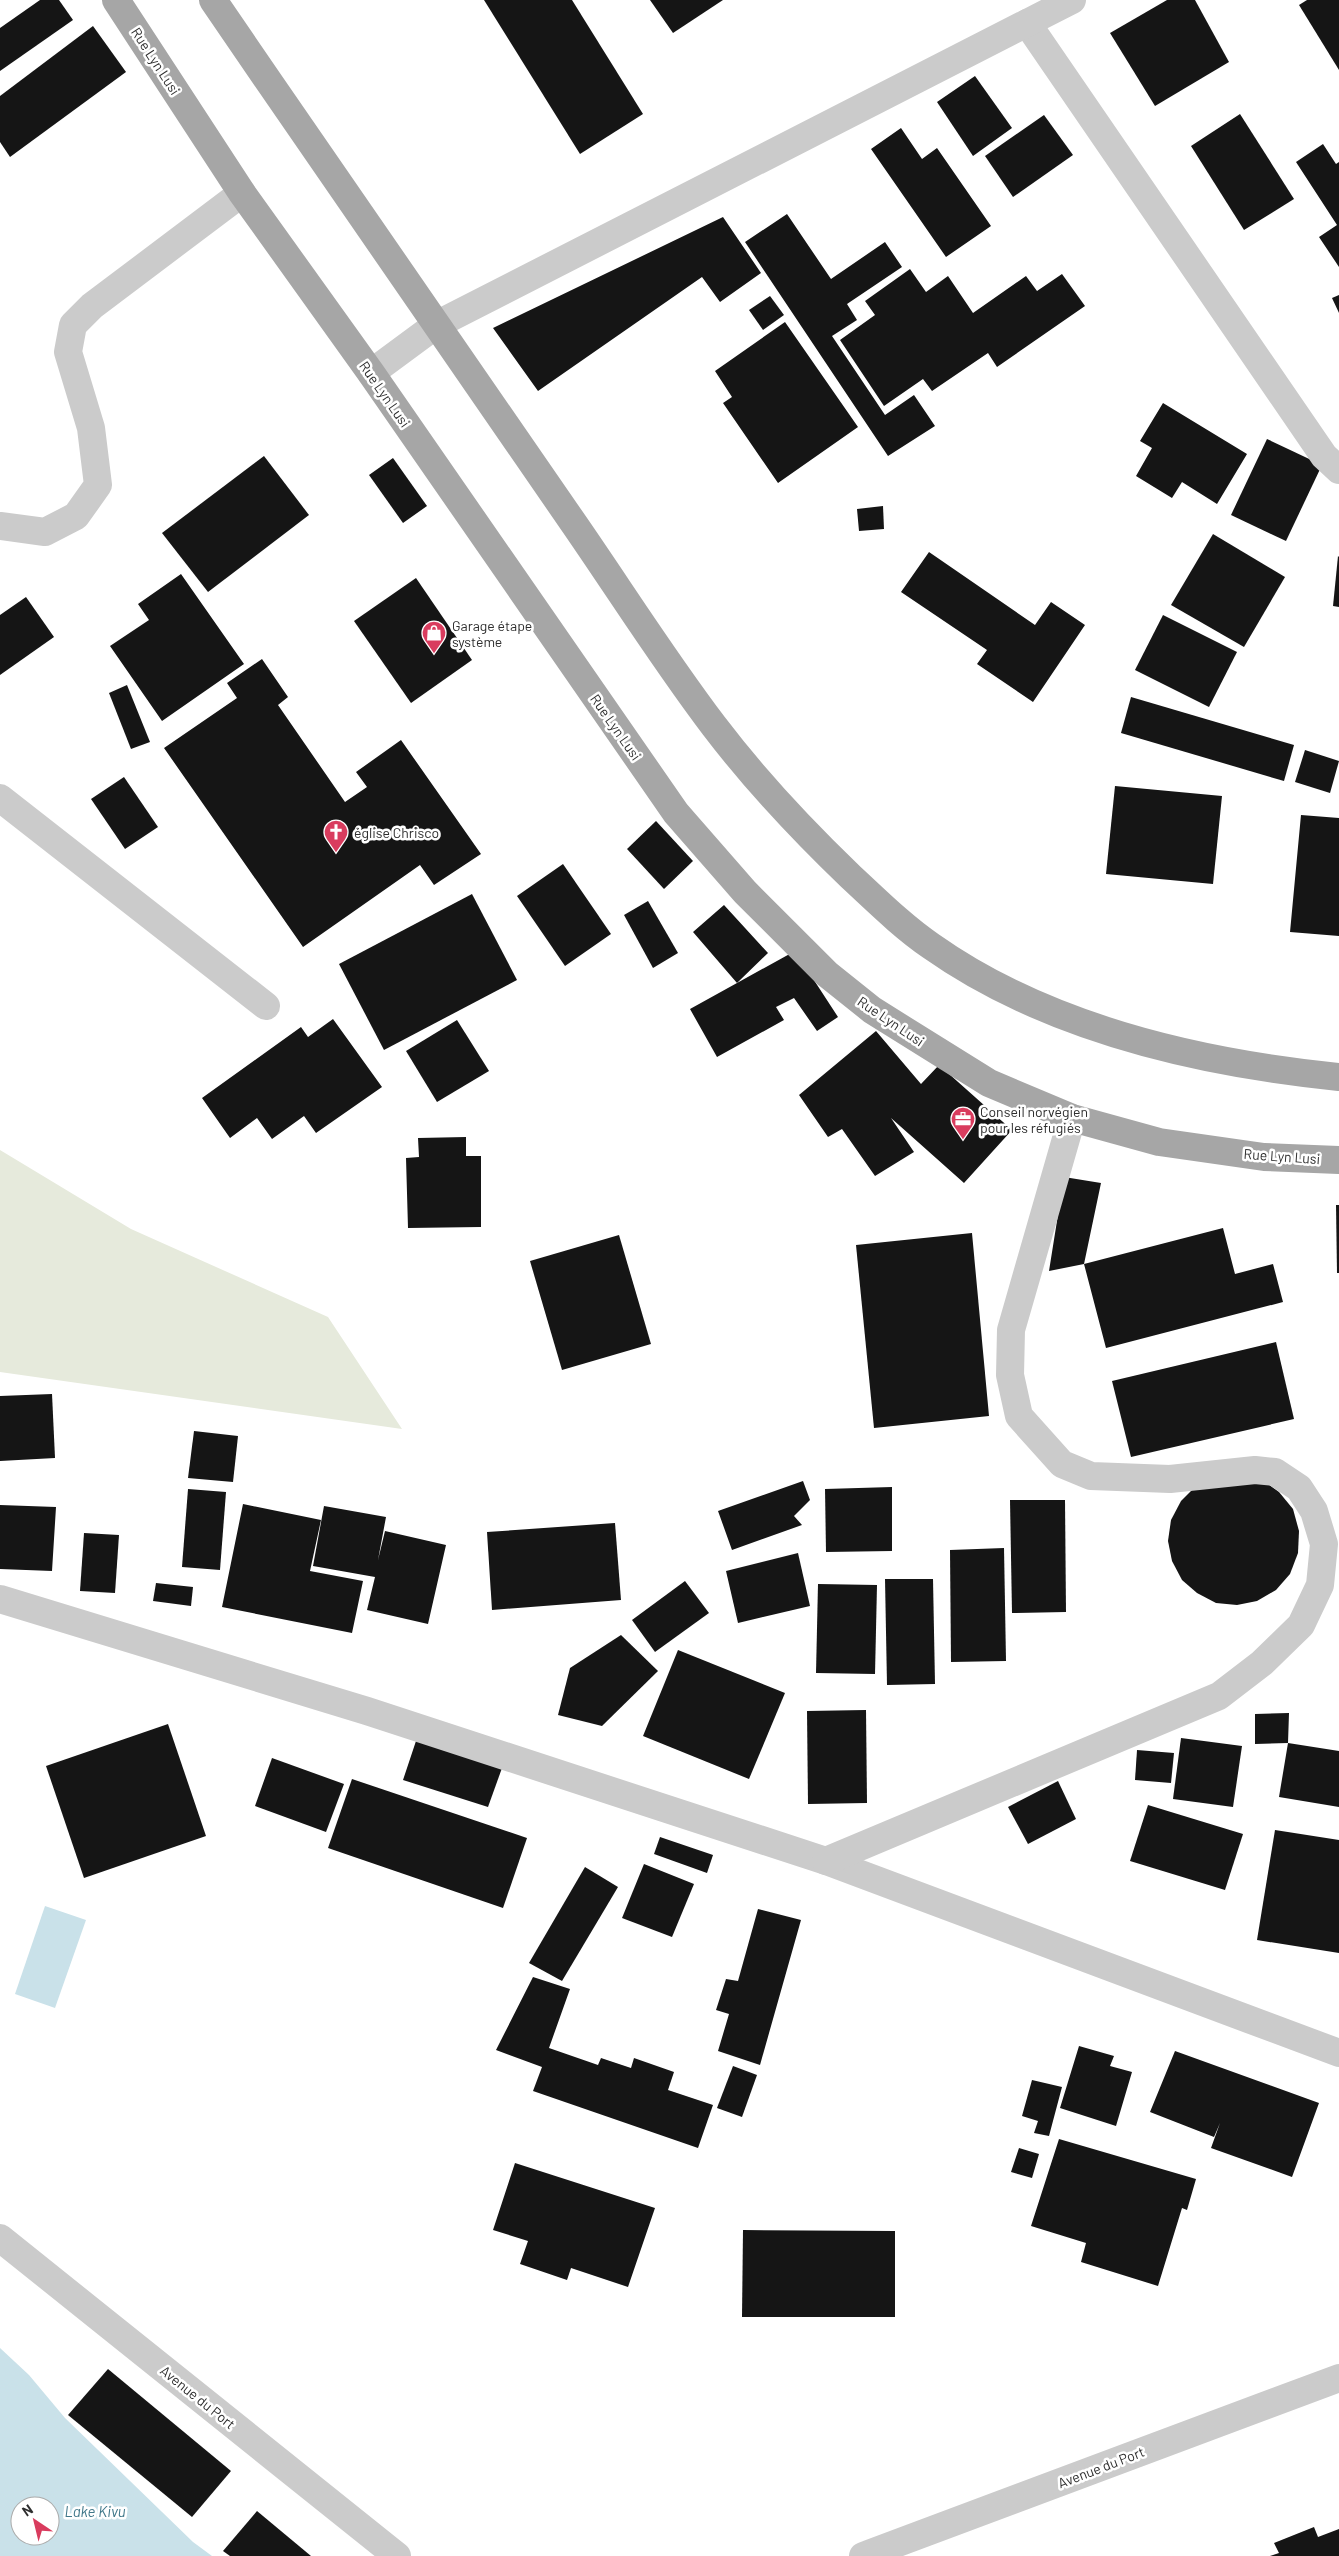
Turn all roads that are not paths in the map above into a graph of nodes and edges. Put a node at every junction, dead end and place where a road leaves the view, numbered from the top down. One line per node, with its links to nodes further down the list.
1 (116, 0): 5 (main road, Rue Lyn Lusi)
2 (213, 0): 6 (main road)
3 (1072, 0): 4 (street)
4 (1027, 23): 6 (street); 8 (street)
5 (242, 193): 7 (main road, Rue Lyn Lusi); 9 (street)
6 (436, 325): 7 (street); 12 (main road)
7 (371, 373): 13 (main road, Rue Lyn Lusi)
8 (1339, 470)
9 (0, 526)
10 (0, 798): 11 (street)
11 (266, 1006)
12 (1339, 1077)
13 (1072, 1118): 14 (main road, Rue Lyn Lusi); 16 (street)
14 (1339, 1160)
15 (0, 1599): 16 (street)
16 (826, 1861): 17 (street)
17 (1339, 2053)
18 (0, 2238): 20 (street, Avenue du Port)
19 (1339, 2378): 21 (street, Avenue du Port)
20 (397, 2556)
21 (864, 2556)

